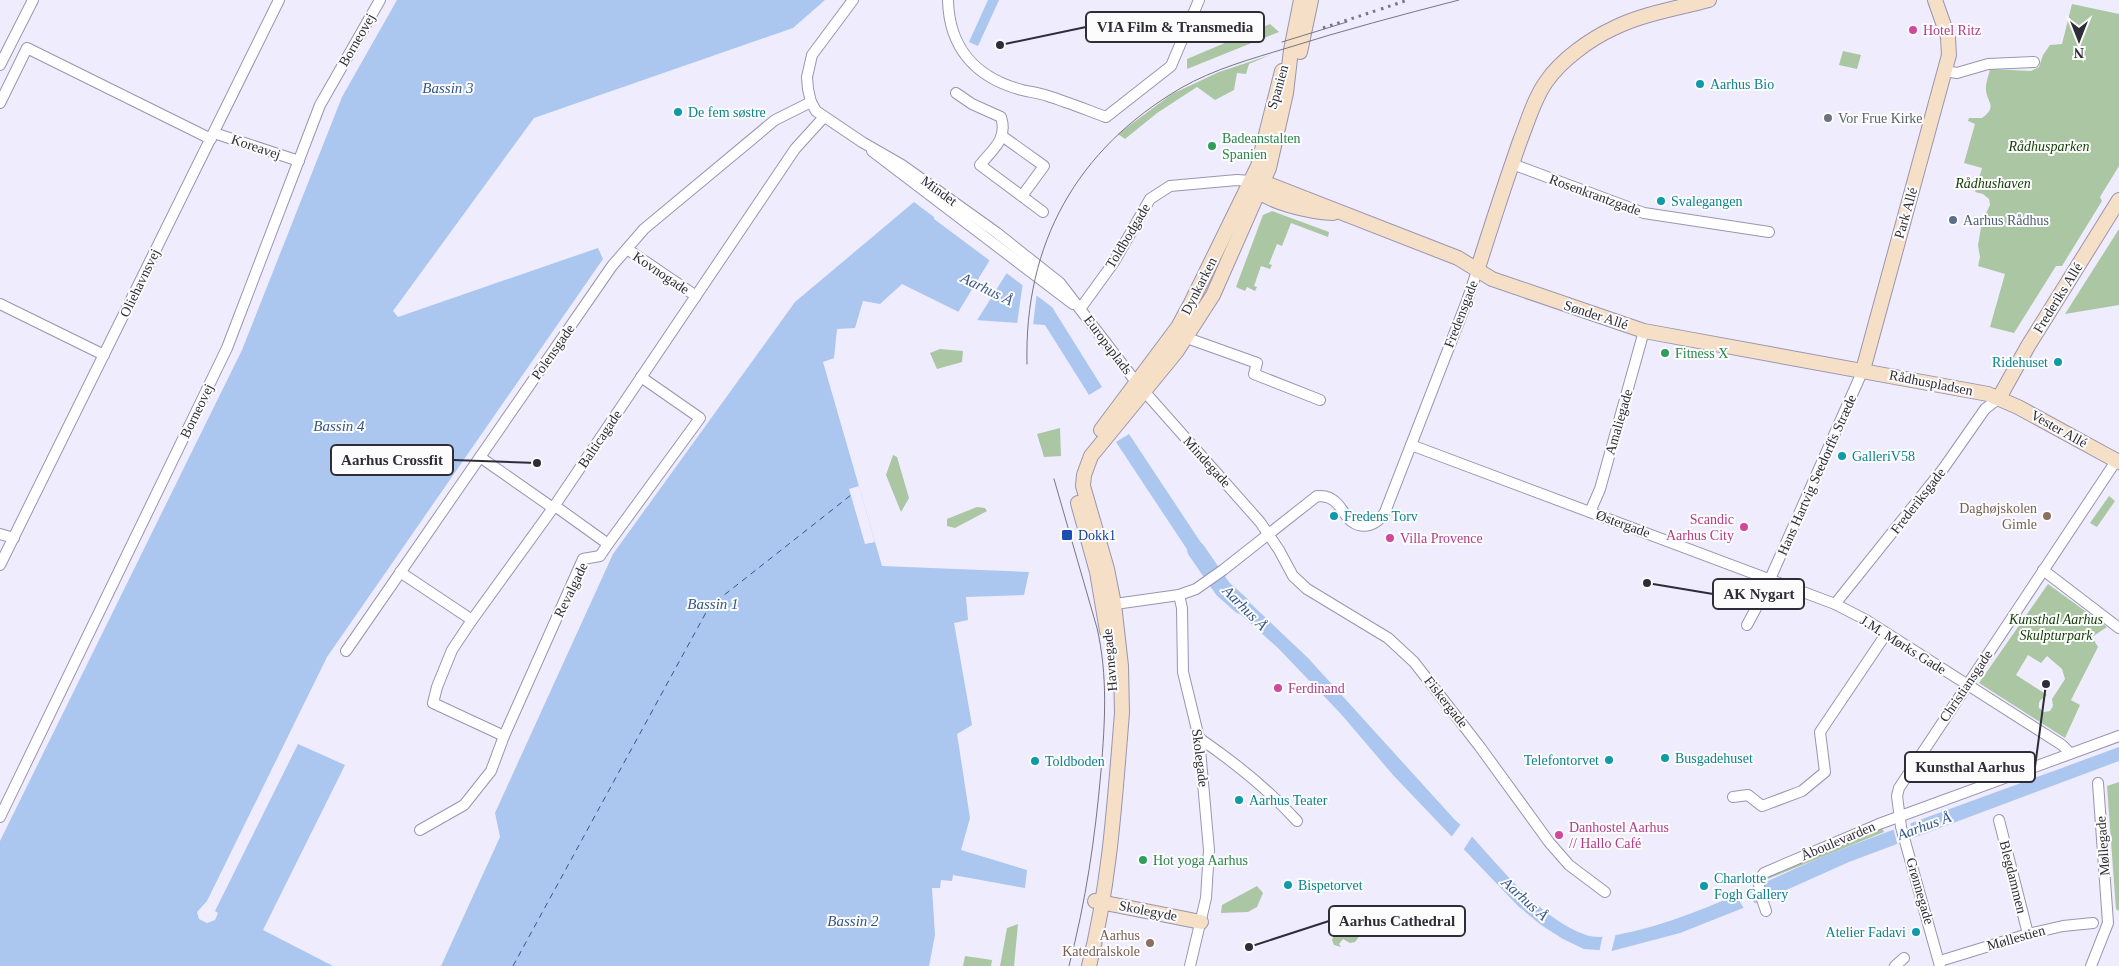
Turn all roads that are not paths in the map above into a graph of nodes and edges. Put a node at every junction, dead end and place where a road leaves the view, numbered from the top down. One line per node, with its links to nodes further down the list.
1 (32, 0): 15 (street)
2 (280, 0): 22 (street, Oliehavnsvej)
3 (380, 0): 24 (street, Borneovej)
4 (853, 0): 20 (street)
5 (948, 0): 6 (street)
6 (1199, 0)
7 (1301, 0): 13 (street, Spanien)
8 (1311, 0): 18 (street, Spanien)
9 (1708, 0): 25 (street, Fredensgade)
10 (1935, 0): 12 (street)
11 (1942, 0): 12 (street)
12 (1942, 16): 16 (street, Park Allé)
13 (1291, 50): 18 (street, Spanien); 26 (street, Spanien)
14 (2034, 62): 16 (street)
15 (0, 65)
16 (1945, 71): 40 (street, Park Allé)
17 (956, 93): 23 (street)
18 (1286, 93): 26 (street, Spanien)
19 (0, 102): 22 (street, Koreavej)
20 (811, 102): 21 (street, Mindet); 31 (street, Polensgade)
21 (824, 118): 32 (street, Mindet); 34 (street, Balticagade)
22 (212, 136): 24 (street, Koreavej); 39 (street, Oliehavnsvej)
23 (1002, 136): 27 (street); 27 (street)
24 (299, 161): 75 (street, Borneovej)
25 (1512, 164): 30 (street, Rosenkrantzgade); 33 (street, Fredensgade)
26 (1257, 185): 33 (street, Sønder Allé); 36 (street, Toldbodgade); 38 (street, Dynkarken); 42 (street, Dynkarken)
27 (1022, 196): 29 (street)
28 (2119, 200): 43 (street, Frederiks Allé)
29 (1043, 212)
30 (1769, 232)
31 (627, 250): 34 (street, Kovnogade); 47 (street, Polensgade)
32 (1009, 250): 36 (street, Europaplads)
33 (1477, 271): 37 (street, Sønder Allé); 46 (street, Fredensgade)
34 (696, 296): 41 (street, Balticagade)
35 (0, 304): 39 (street)
36 (1080, 309): 42 (street, Europaplads)
37 (1644, 330): 40 (street, Sønder Allé); 50 (street, Amaliegade)
38 (1187, 338): 42 (street, Europaplads); 44 (street)
39 (104, 356): 53 (street, Oliehavnsvej)
40 (1863, 370): 43 (street, Rådhuspladsen); 58 (street, Hans Hartvig Seedorffs Stræde)
41 (641, 377): 49 (street, Balticagade); 54 (street, Revalgade)
42 (1140, 387): 45 (street, Europaplads); 52 (street, Mindegade)
43 (1999, 398): 48 (street, Vester Allé); 61 (street, Frederiksgade)
44 (1320, 400)
45 (1103, 434): 62 (street, Havnegade)
46 (1411, 445): 50 (street, Østergade); 52 (street, Fredensgade)
47 (480, 458): 49 (street); 57 (street, Polensgade)
48 (2118, 461): 56 (street, Christiansgade)
49 (554, 507): 54 (street); 63 (street, Balticagade)
50 (1590, 512): 58 (street, Østergade)
51 (0, 534): 53 (street)
52 (1268, 534): 59 (street); 80 (street, Fiskergade)
53 (14, 538): 55 (street, Oliehavnsvej)
54 (608, 544): 69 (street, Revalgade)
55 (0, 565)
56 (2043, 570): 65 (street); 68 (street, Christiansgade)
57 (400, 572): 63 (street); 67 (street, Polensgade)
58 (1768, 584): 61 (street, Østergade)
59 (1179, 595): 62 (street); 71 (street, Skolegade)
60 (1761, 599): 64 (street)
61 (1836, 604): 66 (street, J.M. Mørks Gade)
62 (1109, 605): 81 (street, Havnegade)
63 (472, 620): 69 (street, Balticagade)
64 (1747, 625)
65 (2119, 628)
66 (1886, 634): 68 (street, J.M. Mørks Gade); 74 (street)
67 (346, 650)
68 (1967, 685): 72 (street, J.M. Mørks Gade); 76 (street, Christiansgade)
69 (504, 736): 79 (street, Revalgade)
70 (2119, 736): 72 (street, Åboulevarden)
71 (1199, 738): 78 (street); 83 (street, Skolegade)
72 (2070, 754): 76 (street, Åboulevarden)
73 (2098, 783): 92 (street, Møllegade)
74 (1733, 797)
75 (0, 818)
76 (1900, 820): 82 (street, Åboulevarden); 87 (street, Grønnegade)
77 (1999, 820): 85 (street, Blegdammen)
78 (1297, 822)
79 (420, 830)
80 (1605, 892)
81 (1099, 902): 83 (street, Skolegyde); 88 (street); 89 (street)
82 (1765, 906)
83 (1201, 922): 90 (street, Skolegade)
84 (2093, 923): 85 (street, Møllestien)
85 (2028, 934): 87 (street, Møllestien)
86 (1904, 958): 91 (street)
87 (1940, 963)
88 (1079, 966)
89 (1089, 966)
90 (1190, 966)
91 (1895, 966)
92 (2091, 966)

